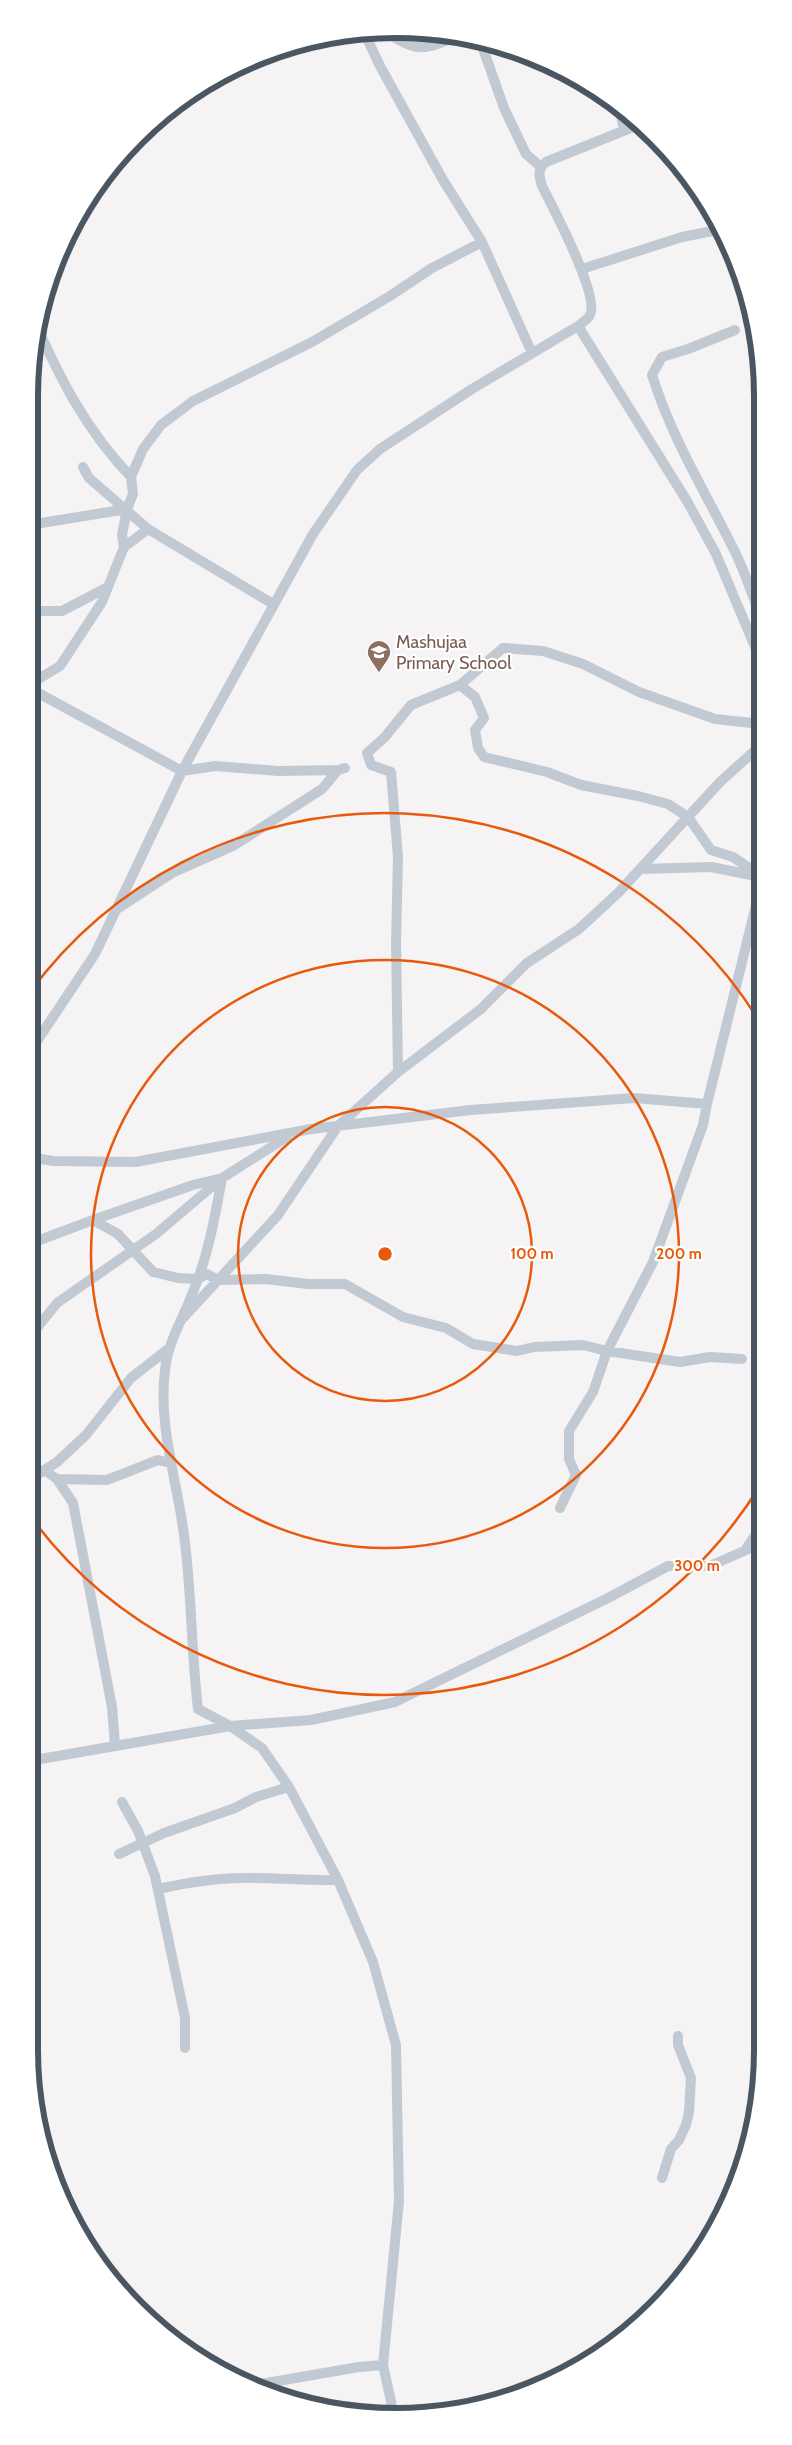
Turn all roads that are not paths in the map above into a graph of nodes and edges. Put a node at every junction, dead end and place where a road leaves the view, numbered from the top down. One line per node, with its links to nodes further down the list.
1 (396, 38): 3 (street)
2 (367, 39): 10 (street)
3 (444, 41)
4 (483, 48): 8 (street)
5 (621, 118): 7 (street)
6 (633, 127): 7 (street)
7 (624, 130): 8 (street)
8 (541, 166): 11 (street)
9 (714, 231): 11 (street)
10 (482, 242): 15 (street); 17 (street)
11 (582, 269): 12 (street)
12 (578, 326): 15 (street); 26 (street)
13 (735, 330): 23 (street)
14 (42, 339): 17 (street)
15 (532, 353): 24 (street)
16 (83, 467): 18 (street)
17 (131, 477): 18 (street)
18 (127, 509): 19 (street); 20 (street); 21 (street)
19 (38, 524)
20 (148, 529): 21 (street); 24 (street)
21 (124, 547): 22 (street)
22 (106, 588): 25 (street); 27 (street)
23 (754, 599)
24 (273, 604): 32 (street)
25 (38, 611)
26 (754, 644)
27 (38, 680)
28 (460, 685): 30 (street); 33 (street); 40 (street)
29 (38, 687): 32 (street)
30 (754, 723)
31 (754, 751): 33 (street)
32 (182, 771): 37 (street); 37 (street)
33 (688, 816): 34 (street); 35 (street)
34 (640, 869): 36 (street); 40 (street)
35 (754, 871)
36 (754, 875)
37 (117, 910): 39 (street)
38 (754, 913): 41 (street)
39 (38, 1040)
40 (398, 1072): 42 (street)
41 (707, 1104): 42 (street); 54 (street)
42 (338, 1126): 43 (street); 50 (street)
43 (292, 1134): 44 (street); 45 (street)
44 (38, 1158)
45 (222, 1178): 46 (street); 48 (street); 49 (street)
46 (93, 1220): 47 (street); 48 (street)
47 (38, 1241)
48 (132, 1250): 49 (street); 52 (street)
49 (198, 1279): 50 (street); 51 (street)
50 (218, 1280): 51 (street); 54 (street)
51 (179, 1322): 53 (street)
52 (38, 1327)
53 (168, 1349): 56 (street); 57 (street)
54 (606, 1351): 55 (street); 60 (street)
55 (742, 1359)
56 (170, 1464): 59 (street); 64 (street)
57 (44, 1470): 58 (street); 59 (street)
58 (38, 1473)
59 (57, 1479): 65 (street)
60 (560, 1508)
61 (754, 1538): 63 (street)
62 (754, 1546): 63 (street)
63 (746, 1550): 64 (street)
64 (230, 1726): 65 (street); 67 (street)
65 (115, 1746): 66 (street)
66 (38, 1759)
67 (289, 1787): 69 (street); 71 (street)
68 (122, 1802): 69 (street)
69 (142, 1843): 70 (street); 72 (street)
70 (119, 1854)
71 (338, 1880): 72 (street); 76 (street)
72 (158, 1889): 74 (street)
73 (678, 2036): 75 (street)
74 (185, 2048)
75 (662, 2178)
76 (383, 2365): 77 (street); 78 (street)
77 (267, 2383)
78 (392, 2408)

